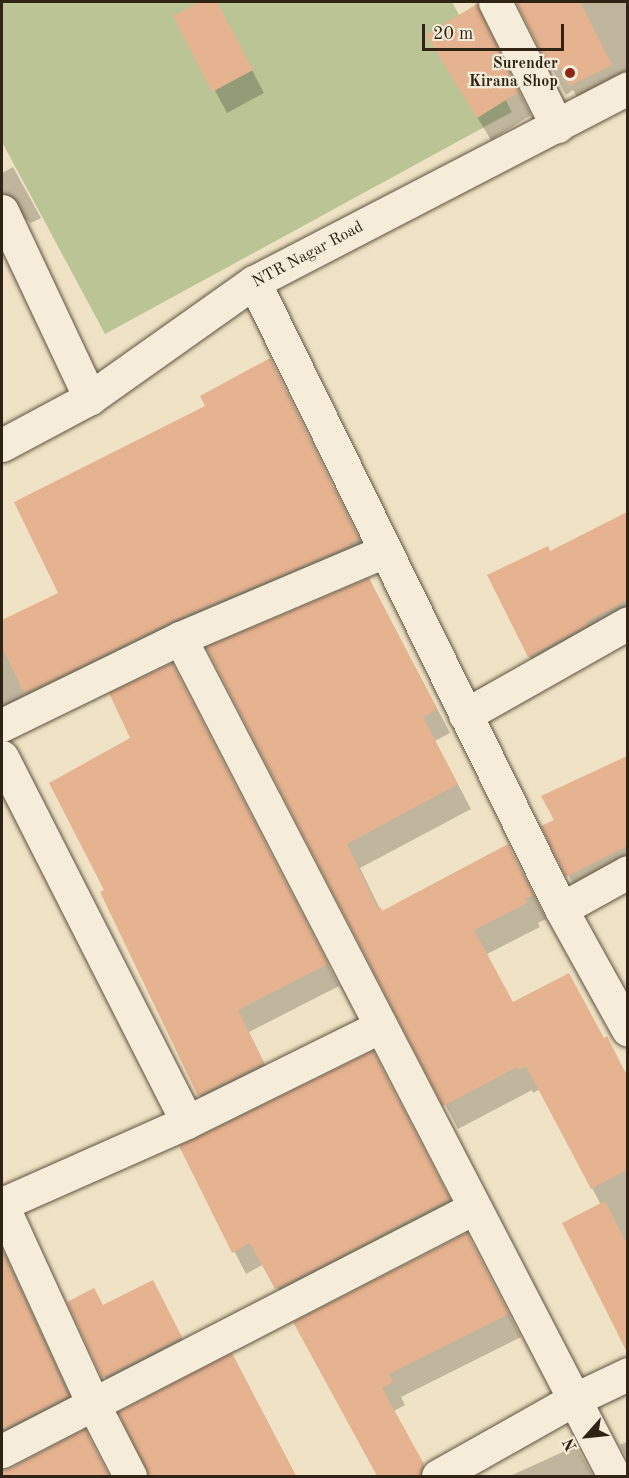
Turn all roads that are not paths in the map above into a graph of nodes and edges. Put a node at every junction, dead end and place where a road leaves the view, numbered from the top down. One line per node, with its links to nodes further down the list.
1 (495, 2): 3 (street)
2 (627, 88): 3 (street, NTR Nagar Road)
3 (557, 126): 5 (street, NTR Nagar Road)
4 (2, 211): 6 (street)
5 (255, 282): 6 (street, NTR Nagar Road); 8 (street)
6 (90, 398): 7 (street, NTR Nagar Road)
7 (2, 445)
8 (385, 551): 10 (street); 11 (street)
9 (627, 623): 11 (street)
10 (180, 638): 12 (street); 16 (street)
11 (465, 715): 15 (street)
12 (2, 725)
13 (2, 757): 18 (street)
14 (627, 872): 15 (street)
15 (561, 909): 17 (street)
16 (381, 1026): 18 (street); 20 (street)
17 (627, 1030)
18 (188, 1122): 19 (street)
19 (2, 1204): 23 (street)
20 (474, 1208): 22 (street); 23 (street)
21 (627, 1374): 22 (street)
22 (573, 1400): 26 (street); 27 (street)
23 (92, 1402): 24 (street); 25 (street)
24 (2, 1451)
25 (130, 1476)
26 (438, 1476)
27 (614, 1476)

